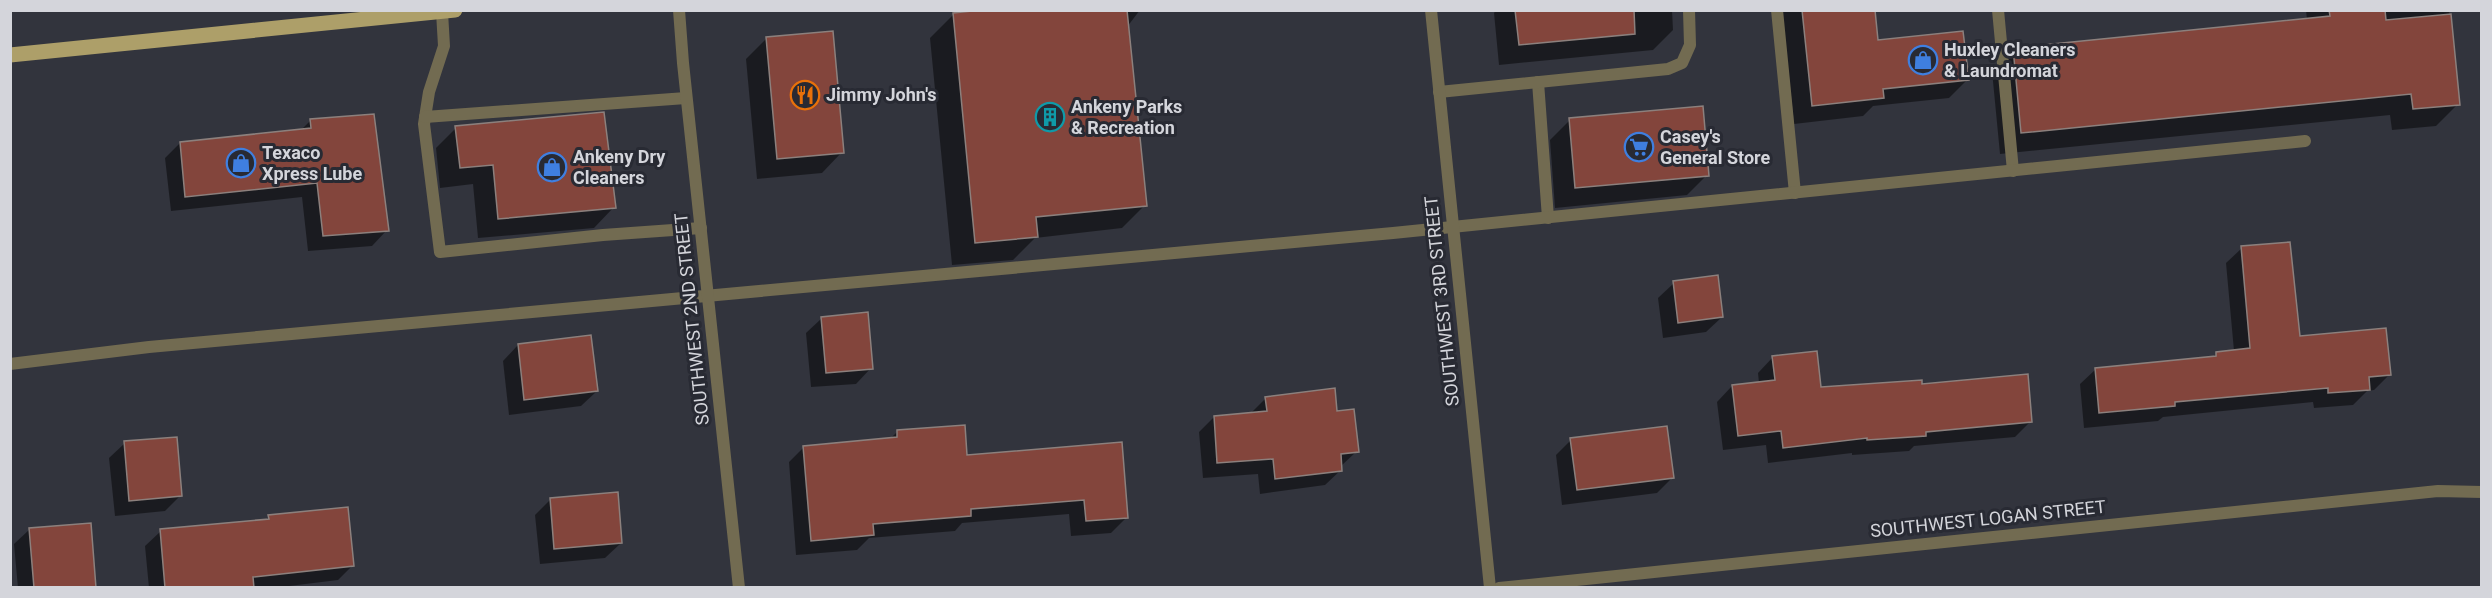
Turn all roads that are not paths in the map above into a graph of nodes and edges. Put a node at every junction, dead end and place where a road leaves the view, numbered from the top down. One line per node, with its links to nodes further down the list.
1 (680, 10): 10 (street, SOUTHWEST 2ND STREET)
2 (1431, 10): 9 (street, SOUTHWEST 3RD STREET)
3 (1689, 10): 8 (street)
4 (1777, 10): 14 (street)
5 (1998, 10): 13 (street)
6 (449, 11): 7 (main road); 11 (street)
7 (10, 55)
8 (1538, 82): 9 (street); 15 (street)
9 (1439, 92): 16 (street, SOUTHWEST 3RD STREET)
10 (686, 98): 11 (street); 17 (street, SOUTHWEST 2ND STREET)
11 (425, 117): 17 (street)
12 (2305, 141): 13 (street)
13 (2013, 171): 14 (street)
14 (1795, 193): 15 (street)
15 (1548, 218): 16 (street)
16 (1452, 227): 18 (street); 22 (street, SOUTHWEST 3RD STREET)
17 (701, 228): 18 (street, SOUTHWEST 2ND STREET)
18 (708, 297): 19 (street); 21 (street, SOUTHWEST 2ND STREET)
19 (10, 364)
20 (2481, 492): 23 (street, SOUTHWEST LOGAN STREET)
21 (739, 588)
22 (1490, 588)
23 (1499, 588)

